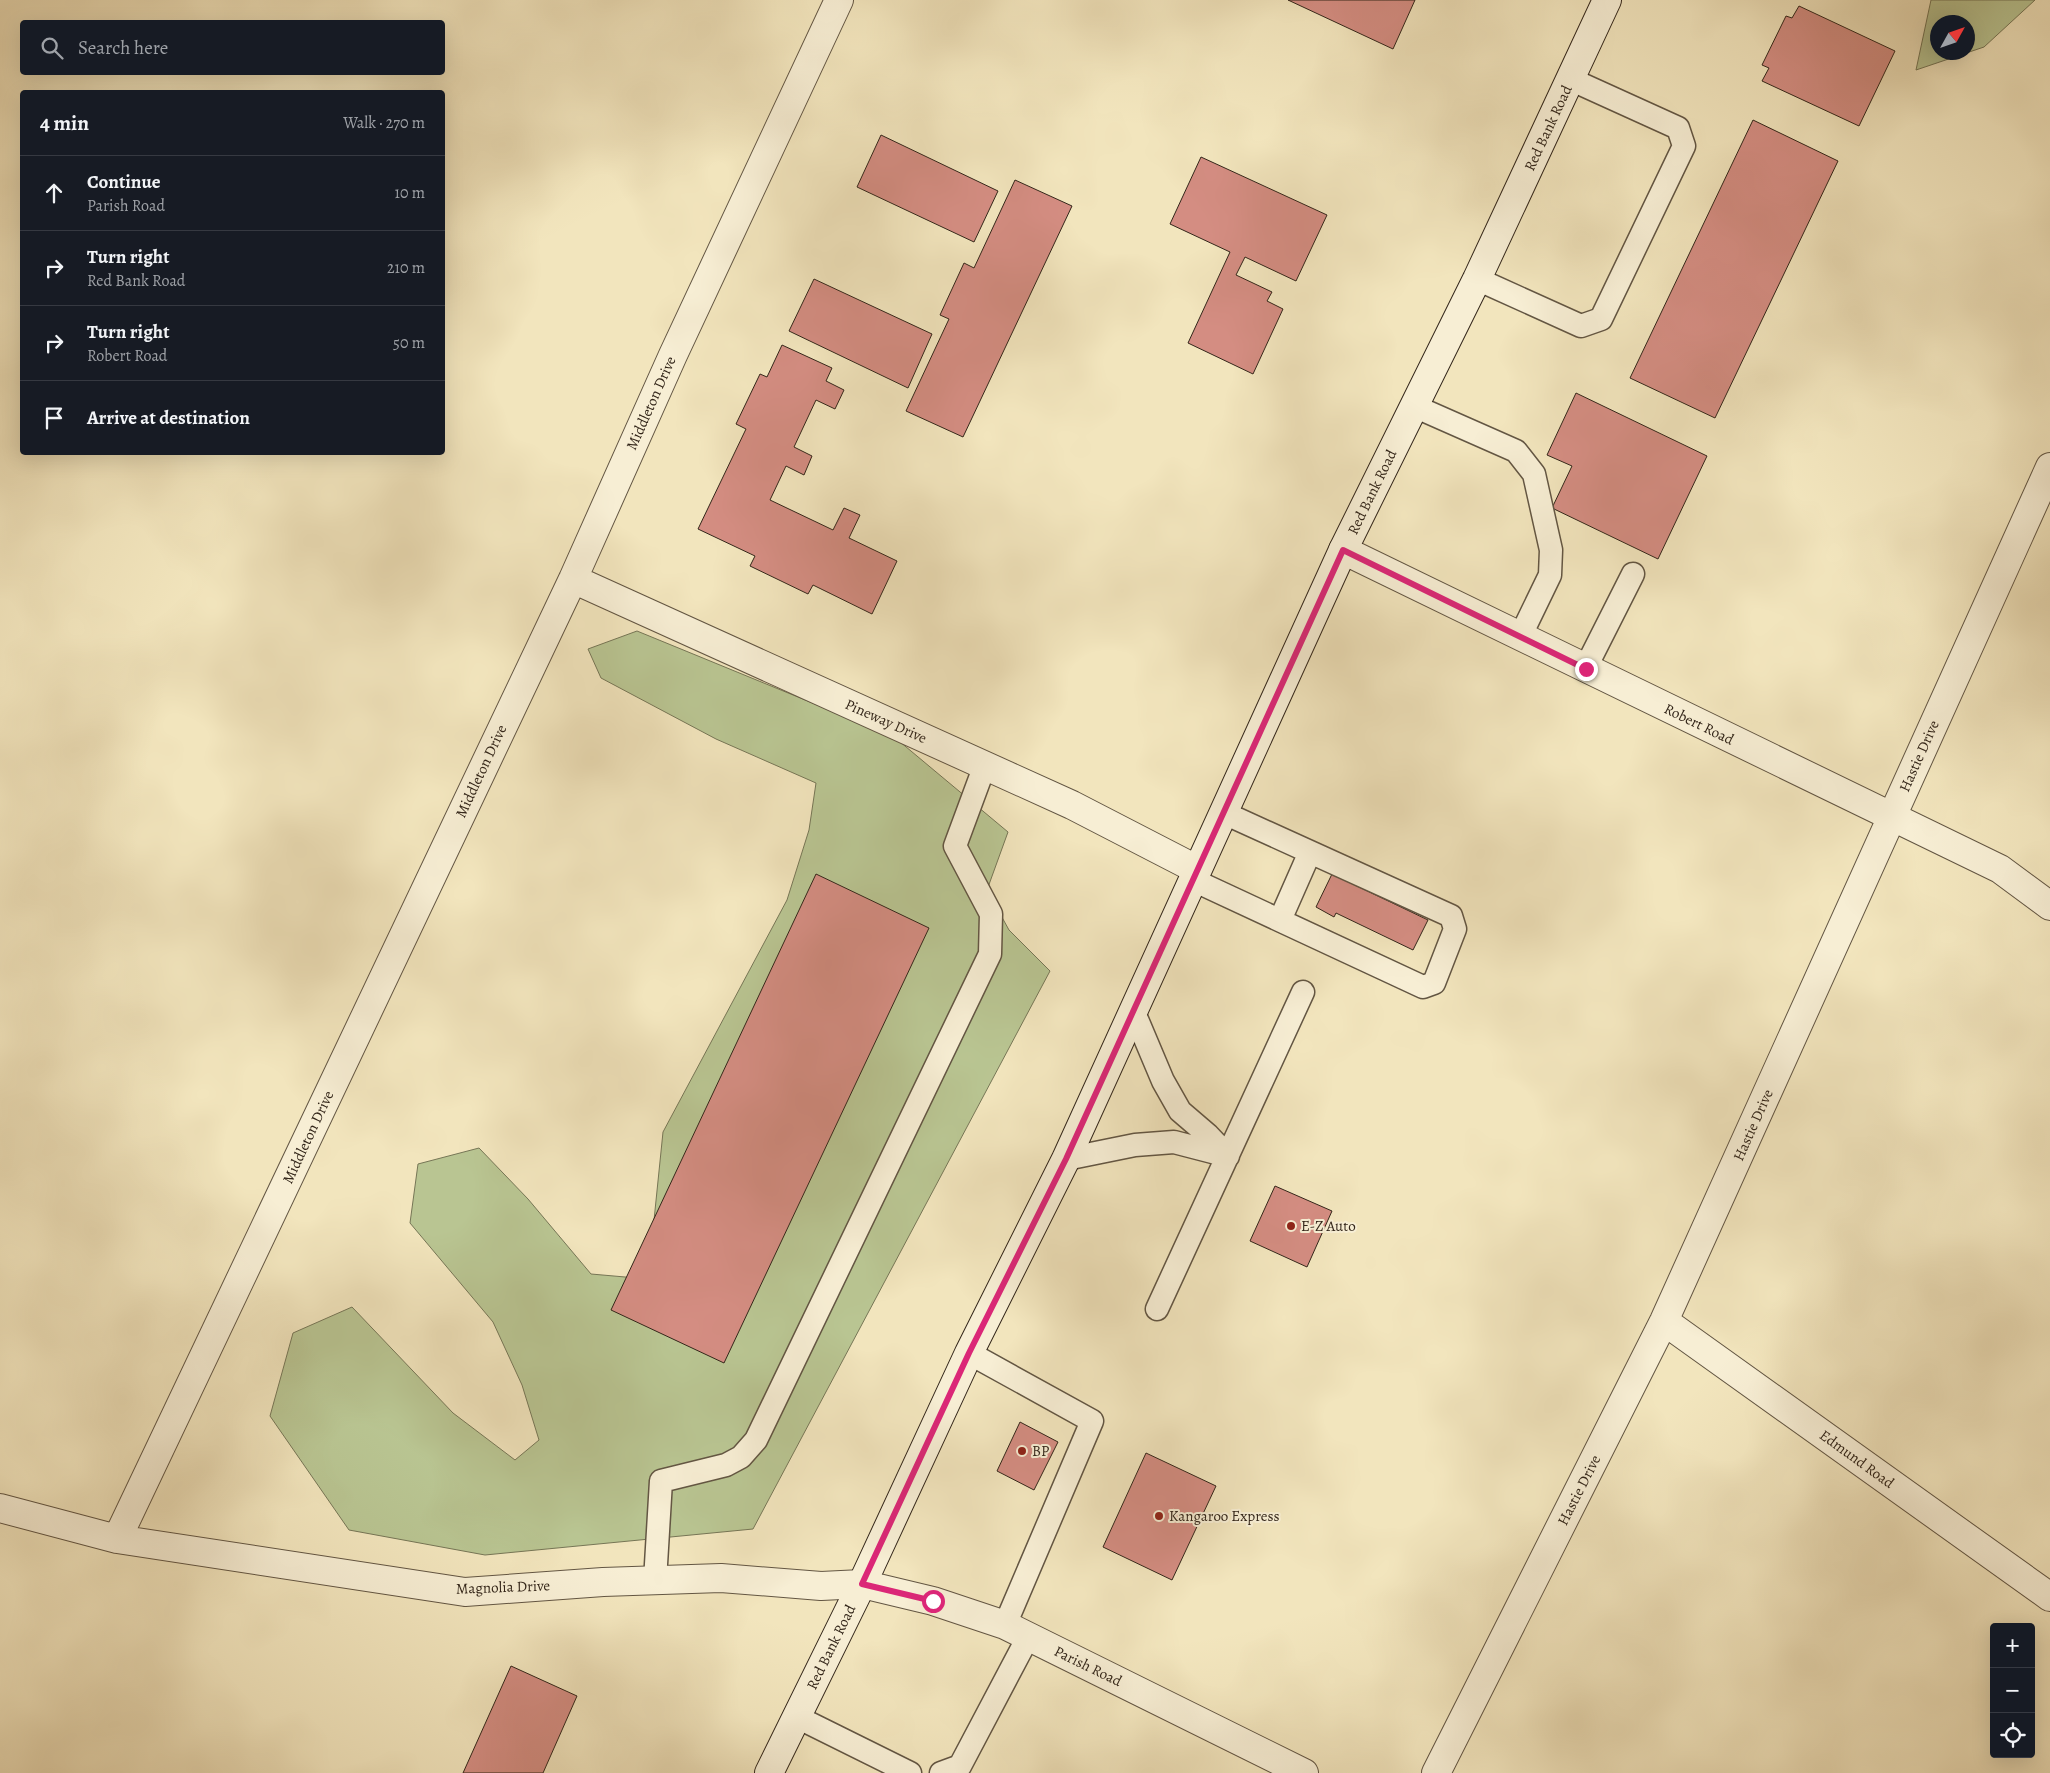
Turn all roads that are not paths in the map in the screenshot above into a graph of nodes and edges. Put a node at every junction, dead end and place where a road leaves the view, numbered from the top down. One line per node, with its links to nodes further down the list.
1 (839, 0): 9 (street, Middleton Drive)
2 (1607, 0): 3 (street, Red Bank Road)
3 (1570, 79): 4 (street, Red Bank Road); 4 (lane)
4 (1477, 279): 5 (street, Red Bank Road)
5 (1414, 406): 7 (street, Red Bank Road); 10 (lane)
6 (2050, 467): 14 (street, Hastie Drive)
7 (1343, 550): 10 (street, Robert Road); 13 (street, Red Bank Road)
8 (1633, 574): 11 (lane)
9 (573, 579): 12 (street, Pineway Drive); 27 (street, Middleton Drive)
10 (1520, 637): 11 (street, Robert Road)
11 (1586, 669): 14 (street, Robert Road)
12 (985, 765): 16 (street, Pineway Drive); 28 (lane)
13 (1222, 812): 15 (lane); 16 (street, Red Bank Road)
14 (1891, 818): 17 (street, Robert Road); 24 (street, Hastie Drive)
15 (1310, 852): 18 (lane); 18 (lane)
16 (1194, 874): 18 (lane); 20 (street, Red Bank Road)
17 (2050, 906)
18 (1280, 920)
19 (1303, 992): 21 (lane)
20 (1133, 1010): 21 (lane); 22 (street, Red Bank Road)
21 (1228, 1156): 22 (lane); 23 (lane)
22 (1066, 1159): 25 (street, Red Bank Road)
23 (1157, 1309)
24 (1664, 1321): 30 (street, Edmund Road); 37 (street, Hastie Drive)
25 (969, 1353): 29 (street, Red Bank Road); 31 (lane)
26 (0, 1508): 27 (street, Magnolia Drive)
27 (117, 1539): 28 (street, Magnolia Drive)
28 (655, 1581): 29 (street, Magnolia Drive)
29 (862, 1584): 31 (street, Parish Road); 32 (street, Red Bank Road)
30 (2050, 1597)
31 (1017, 1631): 35 (lane); 36 (street, Parish Road)
32 (797, 1717): 33 (street, Red Bank Road); 34 (lane)
33 (769, 1773)
34 (910, 1773)
35 (941, 1773)
36 (1304, 1773)
37 (1436, 1773)

